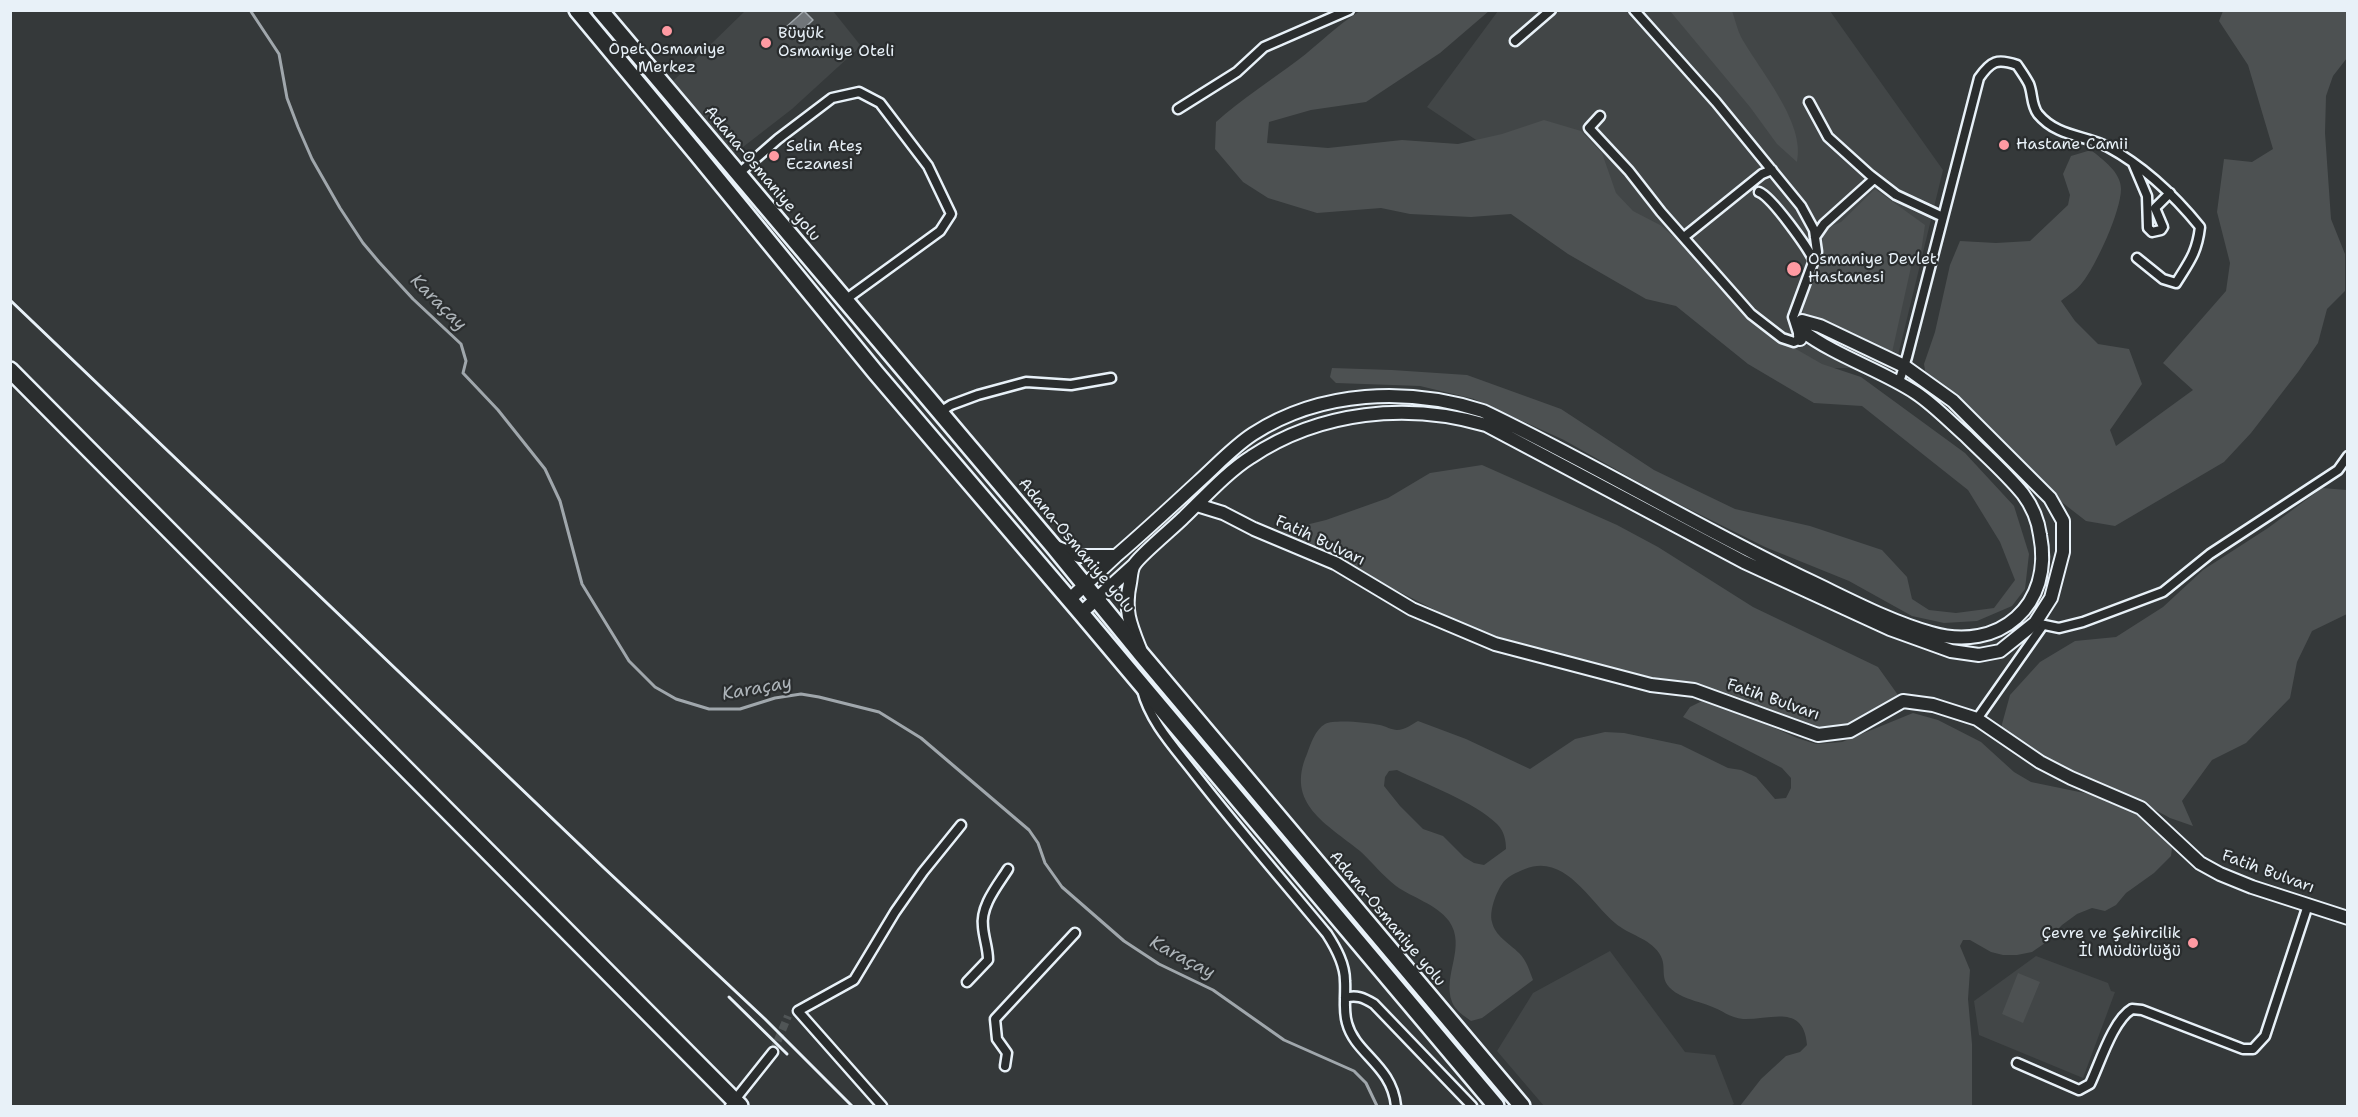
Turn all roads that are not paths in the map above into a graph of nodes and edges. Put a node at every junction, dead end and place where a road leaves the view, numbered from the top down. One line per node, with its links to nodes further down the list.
1 (577, 10): 35 (highway)
2 (600, 10): 12 (highway, Adana-Osmaniye yolu)
3 (1349, 10): 8 (street)
4 (1551, 10): 6 (street)
5 (1634, 10): 11 (street)
6 (1515, 41)
7 (1809, 102): 13 (street)
8 (1178, 109)
9 (1599, 116): 17 (street)
10 (2133, 162): 15 (street); 15 (street); 16 (street)
11 (1772, 170): 17 (street); 18 (street)
12 (738, 174): 21 (highway, Adana-Osmaniye yolu); 21 (street)
13 (1874, 179): 16 (street); 18 (street)
14 (1759, 192): 20 (street)
15 (2170, 193): 19 (street)
16 (1943, 217): 23 (street)
17 (1684, 237): 22 (street)
18 (1815, 237): 20 (street)
19 (2137, 258)
20 (1814, 261): 22 (street)
21 (845, 300): 28 (highway, Adana-Osmaniye yolu)
22 (1800, 339): 23 (street); 27 (street)
23 (1904, 366): 27 (street); 38 (street)
24 (10, 370): 54 (highway)
25 (1111, 378): 28 (street)
26 (10, 382): 54 (highway)
27 (1896, 382): 32 (street)
28 (940, 412): 31 (highway, Adana-Osmaniye yolu)
29 (2348, 456): 38 (street)
30 (1197, 505): 33 (street); 38 (street); 41 (street, Fatih Bulvarı)
31 (1053, 546): 32 (street); 34 (highway, Adana-Osmaniye yolu)
32 (1116, 556): 34 (street)
33 (1134, 565): 36 (street); 39 (street)
34 (1085, 584): 35 (street); 36 (highway, Adana-Osmaniye yolu)
35 (1070, 599): 37 (highway)
36 (1097, 599): 37 (street); 39 (highway, Adana-Osmaniye yolu)
37 (1082, 613): 40 (highway)
38 (2039, 624): 41 (street)
39 (1142, 656): 59 (highway, Adana-Osmaniye yolu)
40 (1140, 682): 48 (street); 58 (highway)
41 (1977, 719): 44 (street, Fatih Bulvarı)
42 (961, 825): 49 (street)
43 (1008, 869): 47 (street)
44 (2308, 905): 45 (street, Fatih Bulvarı); 52 (street)
45 (2348, 918)
46 (1075, 933): 53 (street)
47 (967, 982)
48 (1345, 998): 56 (street); 57 (street)
49 (798, 1011): 50 (street); 55 (street)
50 (788, 1016)
51 (773, 1052): 54 (street)
52 (2017, 1063)
53 (1005, 1066)
54 (733, 1105)
55 (882, 1107)
56 (1396, 1107)
57 (1472, 1107)
58 (1496, 1107)
59 (1522, 1107)

